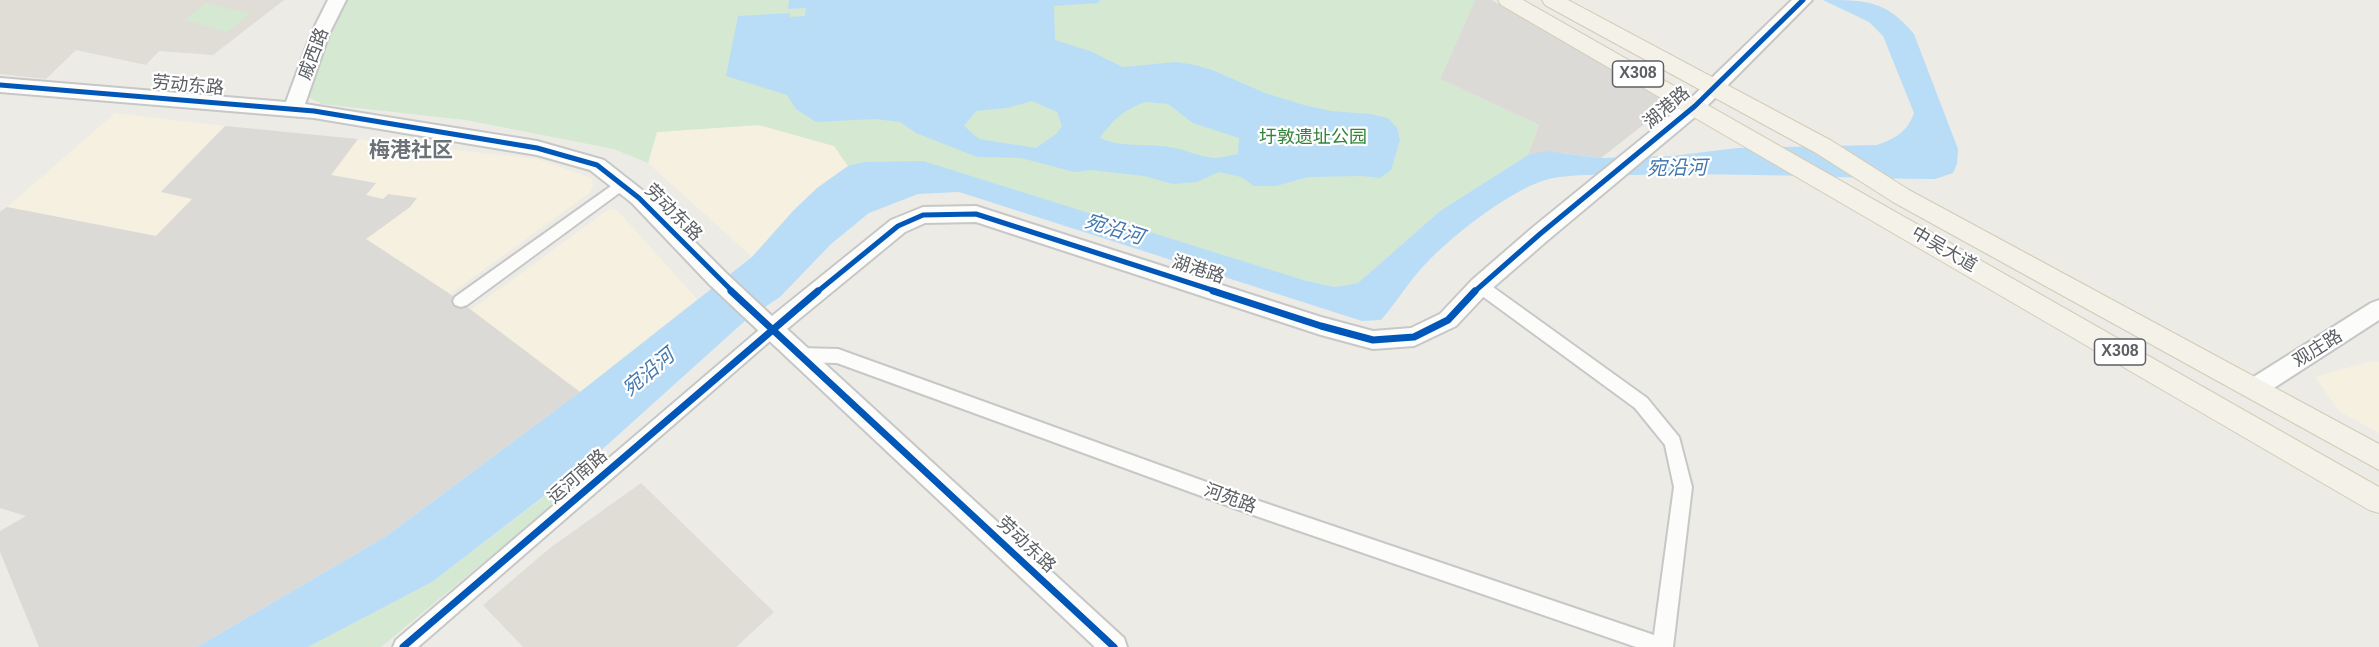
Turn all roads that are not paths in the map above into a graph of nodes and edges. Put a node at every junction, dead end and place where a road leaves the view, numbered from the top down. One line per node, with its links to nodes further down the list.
1 (322, 0): 9 (street, 戚西路)
2 (337, 0): 9 (street, 戚西路)
3 (1508, 0): 8 (main road, 中吴大道 / X308)
4 (1551, 0): 7 (main road, 中吴大道 / X308)
5 (1803, 0): 7 (street, 湖港路)
6 (0, 85): 9 (street, 劳动东路)
7 (1713, 87): 8 (street, 湖港路); 16 (main road, 中吴大道 / X308)
8 (1695, 106): 11 (street, 湖港路); 18 (main road, 中吴大道 / X308)
9 (287, 109): 10 (street, 劳动东路)
10 (621, 184): 12 (street); 14 (street, 劳动东路)
11 (1480, 286): 14 (street, 湖港路); 21 (street)
12 (461, 301)
13 (2379, 309): 16 (street, 观庄路)
14 (765, 323): 15 (street, 劳动东路); 19 (street, 运河南路)
15 (799, 356): 20 (street, 劳动东路); 21 (street, 河苑路)
16 (2255, 388): 17 (main road, 中吴大道 / X308)
17 (2379, 458)
18 (2379, 501)
19 (403, 647)
20 (1114, 647)
21 (1662, 647)

